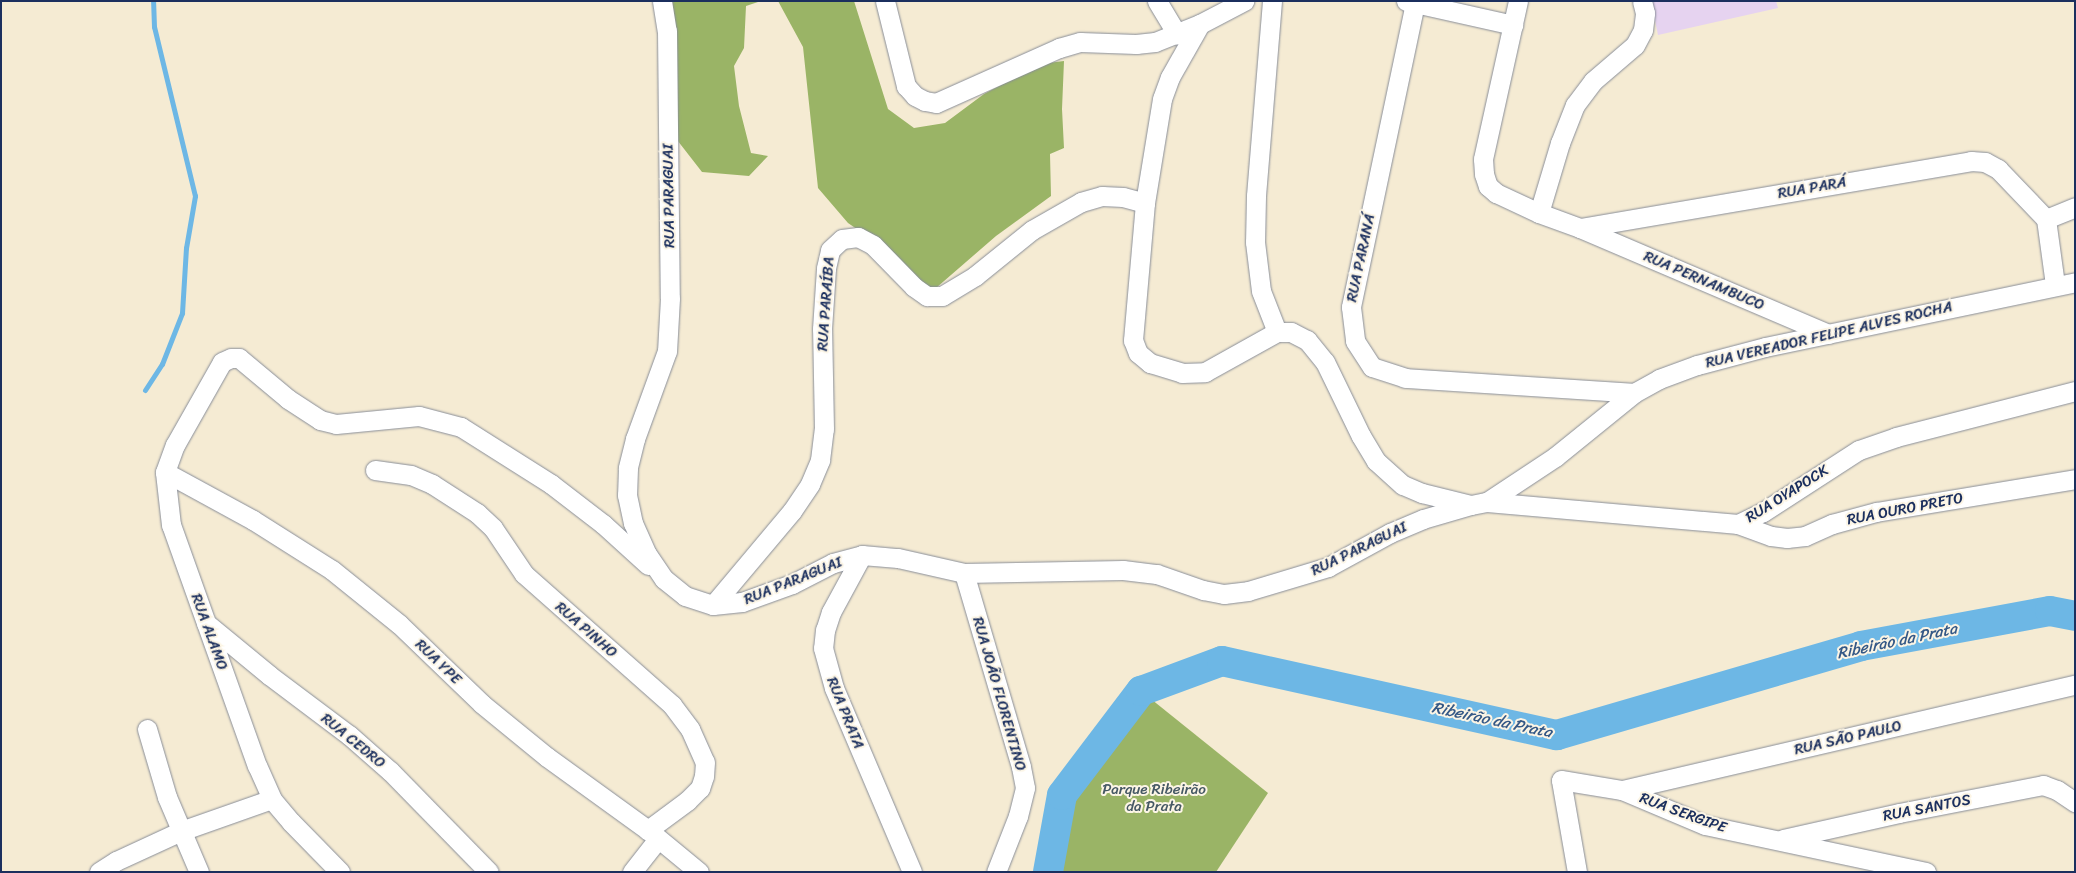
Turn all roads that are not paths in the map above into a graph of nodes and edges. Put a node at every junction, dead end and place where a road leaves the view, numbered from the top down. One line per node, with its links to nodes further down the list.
1 (662, 1): 30 (street, RUA PARAGUAI)
2 (885, 1): 11 (street)
3 (1157, 1): 11 (street)
4 (1244, 1): 9 (street)
5 (1272, 1): 19 (street)
6 (1518, 1): 10 (street)
7 (1642, 1): 14 (street)
8 (1410, 2): 10 (street); 22 (street, RUA PARANÁ)
9 (1200, 24): 11 (street); 12 (street)
10 (1513, 25): 14 (street)
11 (1177, 34)
12 (1145, 204): 19 (street); 31 (street, RUA PARAÍBA)
13 (2075, 207): 15 (street)
14 (1540, 213): 16 (street)
15 (2046, 219): 16 (street, RUA PARÁ); 18 (street)
16 (1580, 228): 20 (street, RUA PERNAMBUCO)
17 (2075, 282): 18 (street, RUA VEREADOR FELIPE ALVES ROCHA)
18 (2056, 285): 20 (street, RUA VEREADOR FELIPE ALVES ROCHA)
19 (1277, 332): 26 (street)
20 (1828, 334): 22 (street, RUA VEREADOR FELIPE ALVES ROCHA)
21 (2075, 391): 27 (street, RUA OYAPOCK)
22 (1634, 393): 26 (street, RUA VEREADOR FELIPE ALVES ROCHA)
23 (375, 470): 39 (street, RUA PINHO)
24 (165, 472): 30 (street, RUA ALAMO); 32 (street, RUA ALAMO); 39 (street, RUA YPE)
25 (2075, 479): 27 (street, RUA OURO PRETO)
26 (1479, 503): 27 (street, RUA OYAPOCK); 29 (street, RUA PARAGUAI)
27 (1738, 524)
28 (862, 554): 29 (street, RUA PARAGUAI); 31 (street, RUA PARAGUAI); 47 (street, RUA PRATA)
29 (964, 573): 48 (street, RUA JOÃO FLORENTINO)
30 (664, 579): 31 (street, RUA PARAGUAI)
31 (713, 605)
32 (205, 623): 36 (street, RUA ALAMO); 44 (street, RUA CEDRO)
33 (2075, 685): 35 (street, RUA SÃO PAULO)
34 (147, 729): 38 (street)
35 (1622, 790): 40 (street, RUA SERGIPE); 49 (street, RUA SERGIPE)
36 (272, 799): 38 (street); 43 (street, RUA ALAMO)
37 (2075, 802): 40 (street, RUA SANTOS)
38 (181, 831): 41 (street); 42 (street)
39 (653, 835): 45 (street, RUA PINHO); 46 (street, RUA YPE)
40 (1777, 841): 50 (street, RUA SERGIPE)
41 (98, 872)
42 (200, 872)
43 (340, 872)
44 (489, 872)
45 (632, 872)
46 (699, 872)
47 (912, 872)
48 (996, 872)
49 (1577, 872)
50 (1926, 872)

